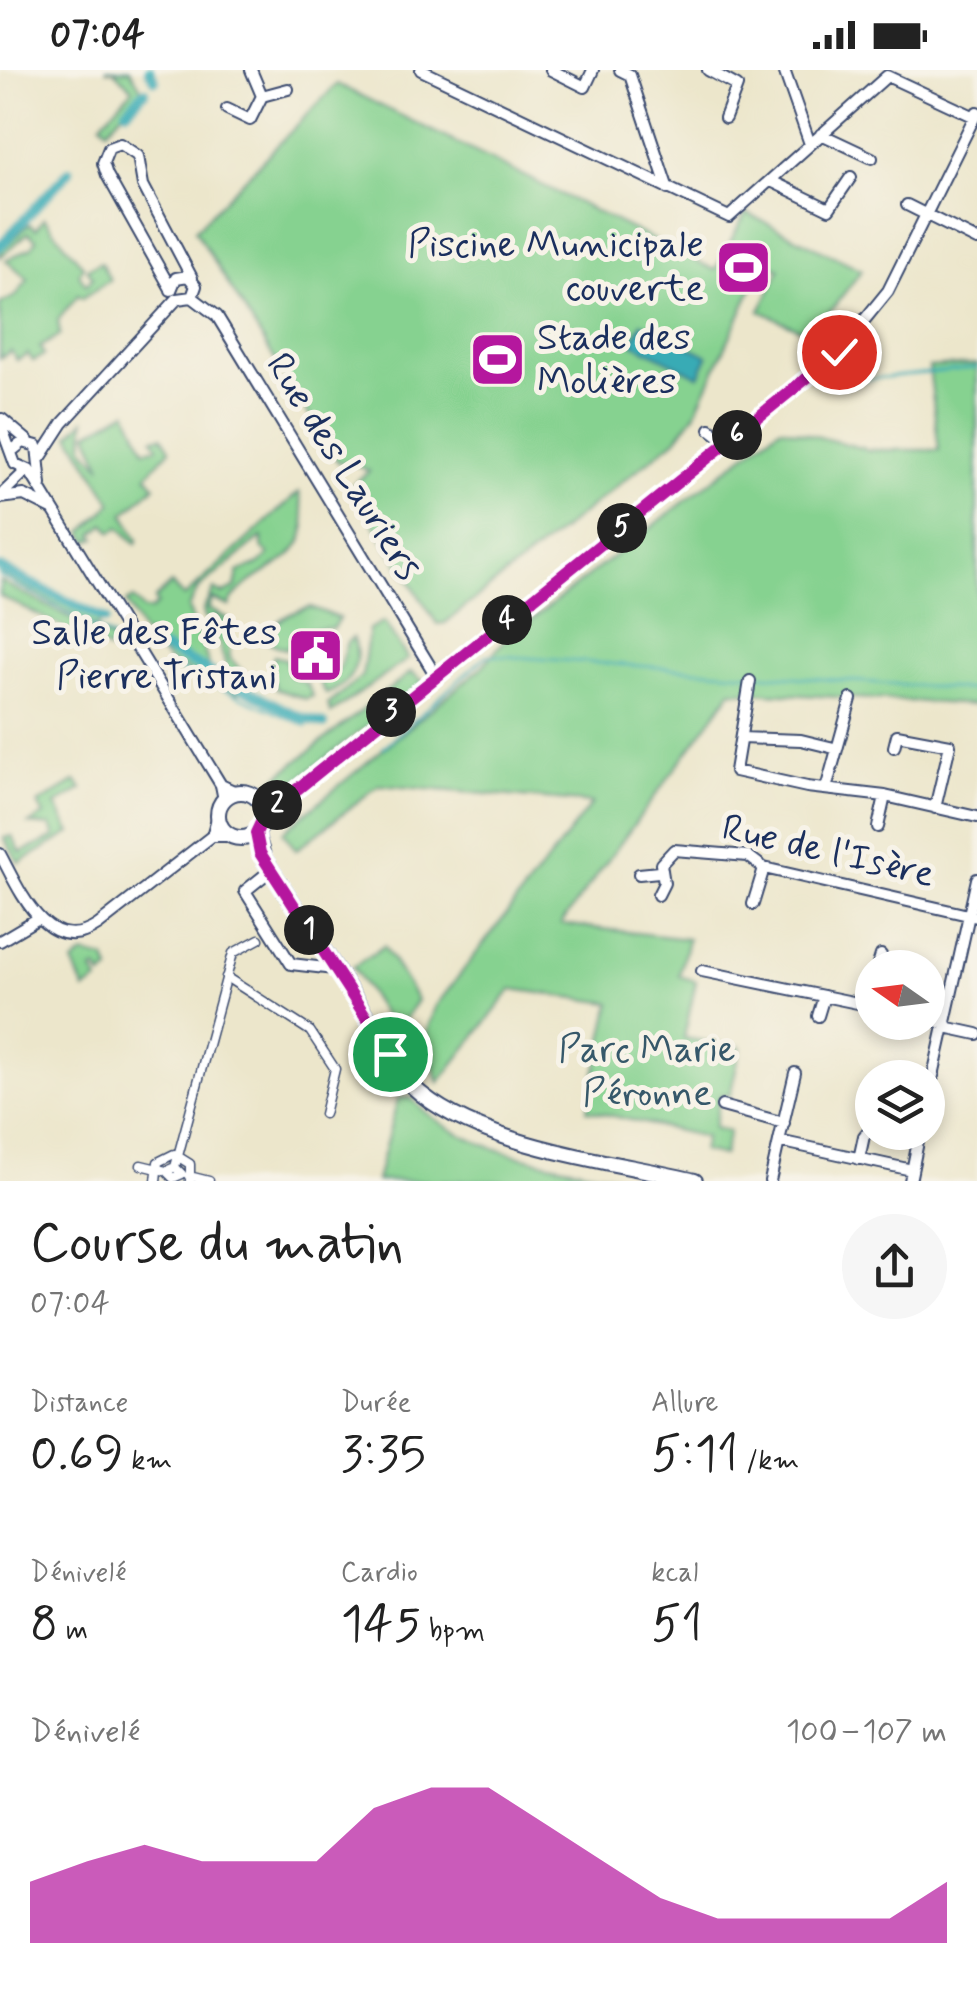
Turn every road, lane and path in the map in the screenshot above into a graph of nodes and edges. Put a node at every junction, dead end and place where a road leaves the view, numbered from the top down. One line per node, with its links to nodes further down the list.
1 (251, 70): 9 (street)
2 (421, 70): 18 (street)
3 (550, 70): 4 (street)
4 (593, 70)
5 (620, 70): 18 (street)
6 (708, 70): 12 (street)
7 (784, 70): 14 (street)
8 (288, 89): 9 (street)
9 (262, 96): 10 (street)
10 (227, 109)
11 (976, 114): 13 (street); 20 (street)
12 (725, 118)
13 (821, 134): 14 (street); 15 (street)
14 (810, 144): 17 (street)
15 (872, 158)
16 (852, 178): 17 (street)
17 (771, 180): 18 (street)
18 (668, 189)
19 (907, 205): 20 (street)
20 (928, 215): 21 (street); 29 (street)
21 (977, 240)
22 (192, 278): 23 (street); 23 (street); 24 (street)
23 (174, 294): 24 (street); 26 (street)
24 (192, 297): 37 (street, Rue des Lauriers)
25 (0, 420): 28 (street); 30 (street)
26 (62, 424): 28 (street); 31 (street)
27 (710, 429): 29 (street)
28 (29, 441): 30 (street); 31 (street)
29 (727, 442): 37 (street)
30 (13, 450): 32 (street)
31 (41, 459): 33 (street); 34 (street)
32 (15, 464): 33 (street); 35 (street)
33 (28, 470): 34 (street); 35 (street)
34 (41, 488): 36 (street)
35 (0, 495): 36 (street)
36 (54, 510): 44 (street)
37 (436, 676): 47 (street)
38 (750, 681): 40 (street)
39 (851, 699): 42 (street)
40 (741, 738): 42 (street); 43 (street)
41 (894, 747): 46 (street)
42 (834, 748): 43 (street)
43 (826, 789): 45 (street)
44 (227, 792): 47 (street); 48 (street)
45 (885, 796): 46 (street); 50 (street)
46 (935, 808): 49 (street)
47 (268, 810): 52 (street)
48 (218, 815): 51 (street); 52 (street)
49 (977, 818)
50 (878, 826)
51 (212, 836): 52 (street); 62 (street)
52 (243, 836): 55 (street)
53 (0, 854): 62 (street)
54 (764, 868): 56 (street, Rue de l'Isère); 60 (street); 61 (street, Rue de l'Isère)
55 (271, 870): 65 (street); 65 (street)
56 (660, 872): 57 (street); 59 (street)
57 (639, 874)
58 (977, 880): 61 (street)
59 (658, 895)
60 (753, 904)
61 (973, 916): 71 (street)
62 (37, 919): 64 (street)
63 (260, 939): 67 (street)
64 (0, 941)
65 (334, 969): 89 (street)
66 (702, 971): 68 (street)
67 (226, 977): 76 (street); 81 (street)
68 (824, 996): 69 (street); 70 (street)
69 (855, 1002)
70 (818, 1016)
71 (946, 1025): 72 (street); 73 (street)
72 (977, 1034)
73 (937, 1060)
74 (794, 1072): 77 (street)
75 (722, 1106): 77 (street)
76 (324, 1114)
77 (784, 1123): 78 (street)
78 (779, 1142): 82 (street); 90 (street)
79 (861, 1150): 82 (street)
80 (916, 1150): 86 (street)
81 (178, 1155): 84 (street); 85 (street); 85 (street)
82 (859, 1160): 86 (street)
83 (141, 1164): 84 (street)
84 (155, 1168): 85 (street); 87 (street)
85 (178, 1176): 88 (street)
86 (911, 1176)
87 (156, 1181)
88 (209, 1181)
89 (695, 1181)
90 (770, 1181)

